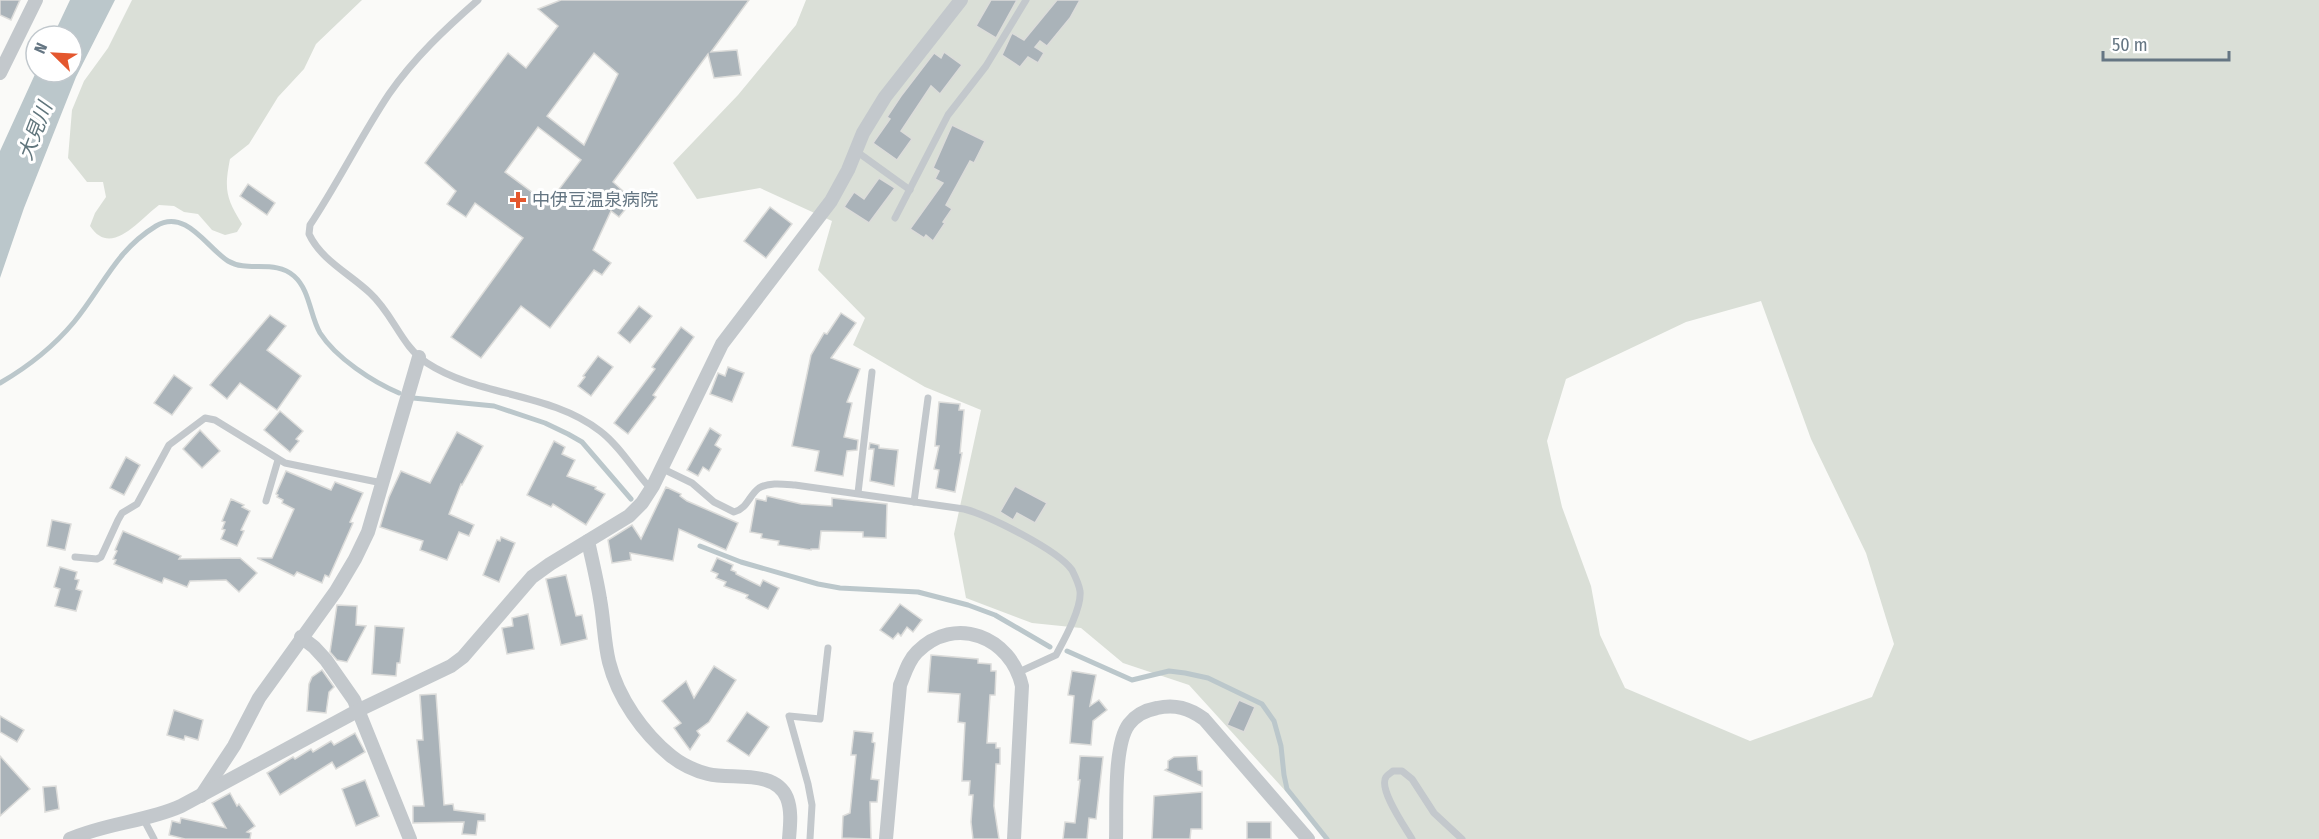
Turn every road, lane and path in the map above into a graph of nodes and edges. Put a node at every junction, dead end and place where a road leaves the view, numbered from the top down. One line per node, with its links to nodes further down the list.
1 (36, 0): 5 (street)
2 (478, 0): 9 (lane)
3 (961, 0): 6 (street)
4 (1026, 0): 7 (lane)
5 (1, 68)
6 (856, 151): 7 (lane); 13 (street)
7 (910, 190): 8 (lane)
8 (895, 218)
9 (419, 357): 14 (street); 15 (lane)
10 (872, 372): 16 (lane)
11 (928, 398): 18 (lane)
12 (278, 460): 14 (lane); 17 (lane); 20 (lane)
13 (661, 468): 15 (street); 16 (lane)
14 (382, 483): 21 (street)
15 (651, 489): 19 (street)
16 (858, 493): 18 (lane)
17 (266, 501)
18 (914, 502): 23 (lane)
19 (588, 541): 24 (street); 30 (street)
20 (75, 557)
21 (301, 637): 24 (street); 25 (street)
22 (828, 648): 31 (lane)
23 (1019, 672): 32 (street); 33 (street)
24 (360, 710): 25 (street); 29 (street)
25 (200, 797): 26 (street)
26 (144, 820): 27 (street); 28 (lane)
27 (70, 839)
28 (154, 839)
29 (410, 839)
30 (789, 839)
31 (810, 839)
32 (886, 839)
33 (1014, 839)
34 (1116, 839): 35 (street)
35 (1308, 839)
36 (1412, 839): 37 (lane)
37 (1462, 839)

